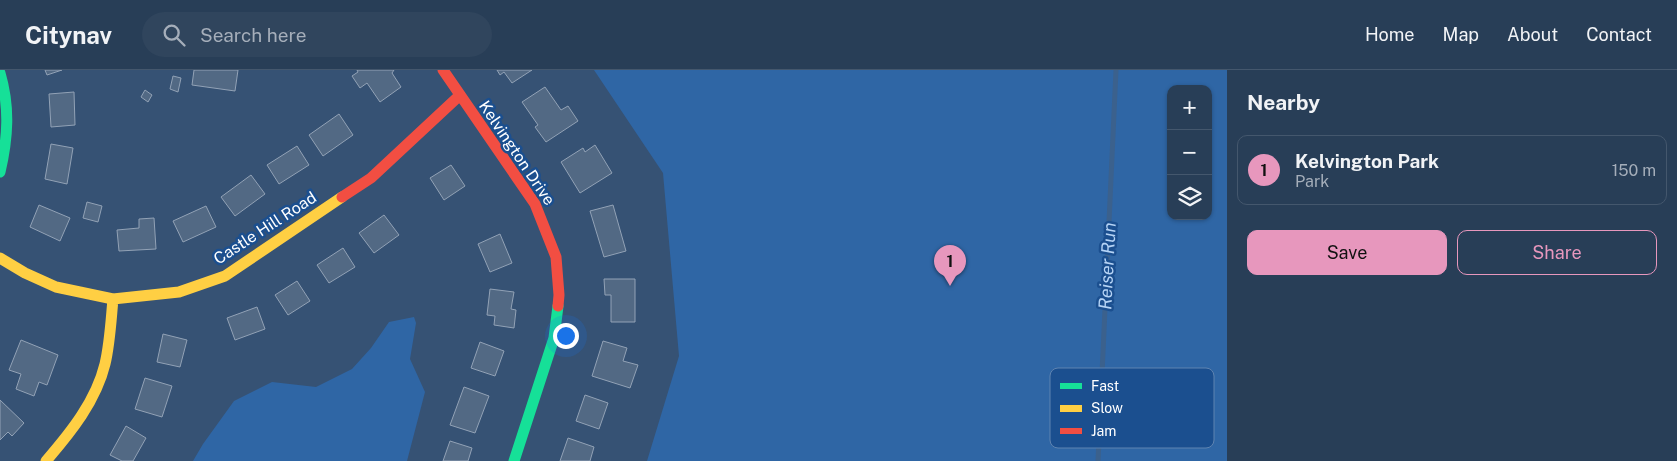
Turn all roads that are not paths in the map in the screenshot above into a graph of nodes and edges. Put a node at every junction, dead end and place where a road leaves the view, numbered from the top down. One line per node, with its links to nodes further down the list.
1 (443, 70): 3 (street, Kelvington Drive)
2 (0, 73): 4 (street)
3 (459, 96): 6 (street, Castle Hill Road); 8 (street, Kelvington Drive)
4 (0, 172)
5 (0, 258): 6 (street, Castle Hill Road)
6 (113, 299): 7 (street)
7 (46, 461)
8 (514, 461)

